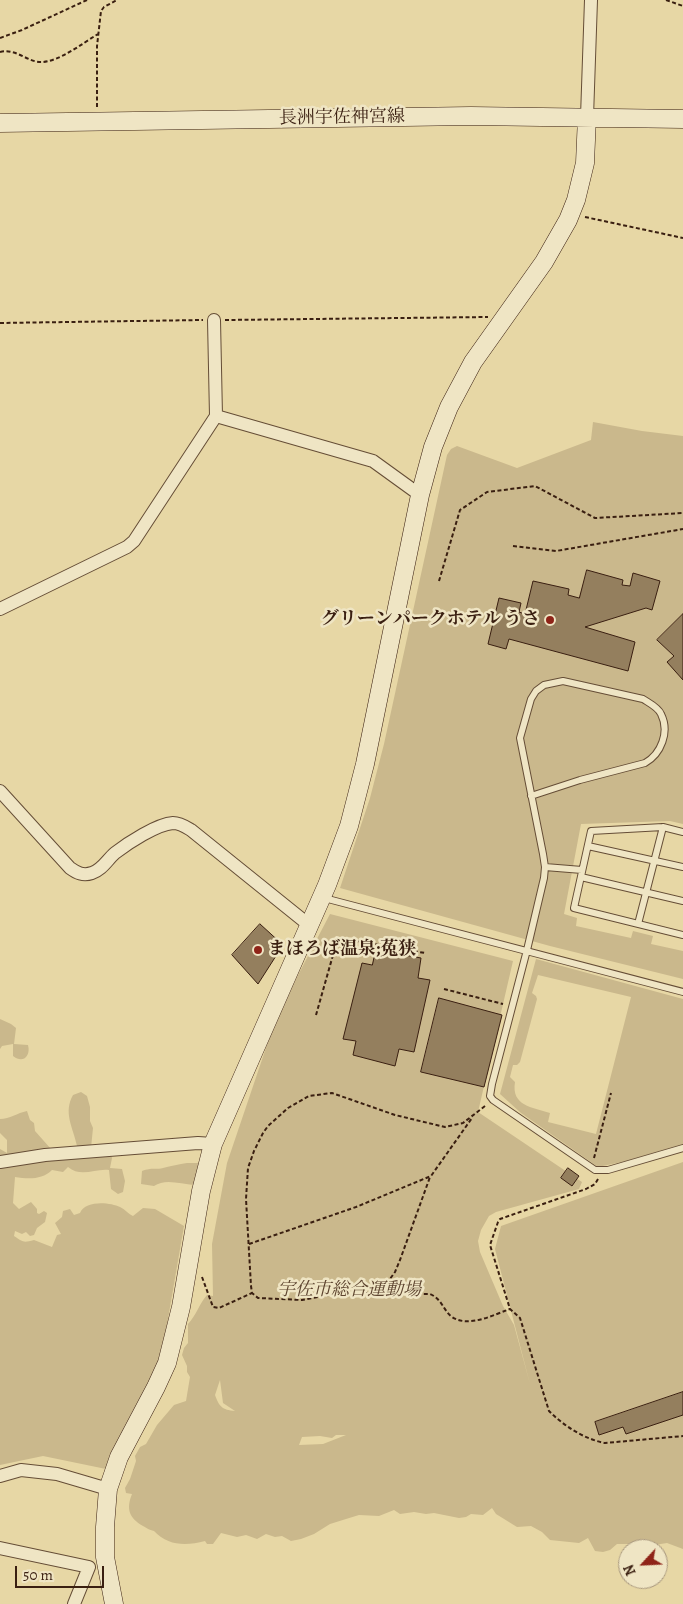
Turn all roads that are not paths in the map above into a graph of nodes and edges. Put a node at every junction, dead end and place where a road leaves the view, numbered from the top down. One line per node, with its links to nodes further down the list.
1 (591, 0): 2 (street)
2 (587, 117): 3 (street, 長洲宇佐神宮線); 4 (street, 長洲宇佐神宮線); 7 (street)
3 (683, 119)
4 (0, 123)
5 (214, 320): 6 (street)
6 (216, 416): 7 (street); 8 (street)
7 (420, 495): 19 (street)
8 (0, 609)
9 (0, 791): 22 (street)
10 (531, 796): 10 (lane); 15 (lane)
11 (663, 827): 12 (lane); 13 (lane); 14 (lane)
12 (683, 832)
13 (588, 846): 14 (lane); 17 (lane)
14 (654, 861): 16 (lane); 18 (lane)
15 (545, 867): 17 (lane); 24 (lane)
16 (683, 867)
17 (582, 873): 18 (lane); 21 (lane)
18 (646, 892): 20 (lane); 21 (lane)
19 (322, 897): 22 (street); 24 (lane)
20 (683, 901)
21 (638, 924): 23 (lane)
22 (310, 925): 26 (street)
23 (683, 935)
24 (527, 950): 25 (lane); 27 (lane)
25 (683, 992)
26 (213, 1144): 28 (street); 30 (street)
27 (683, 1148)
28 (0, 1162)
29 (0, 1476): 30 (street)
30 (108, 1489): 33 (street)
31 (0, 1548): 32 (street)
32 (74, 1604)
33 (114, 1604)

